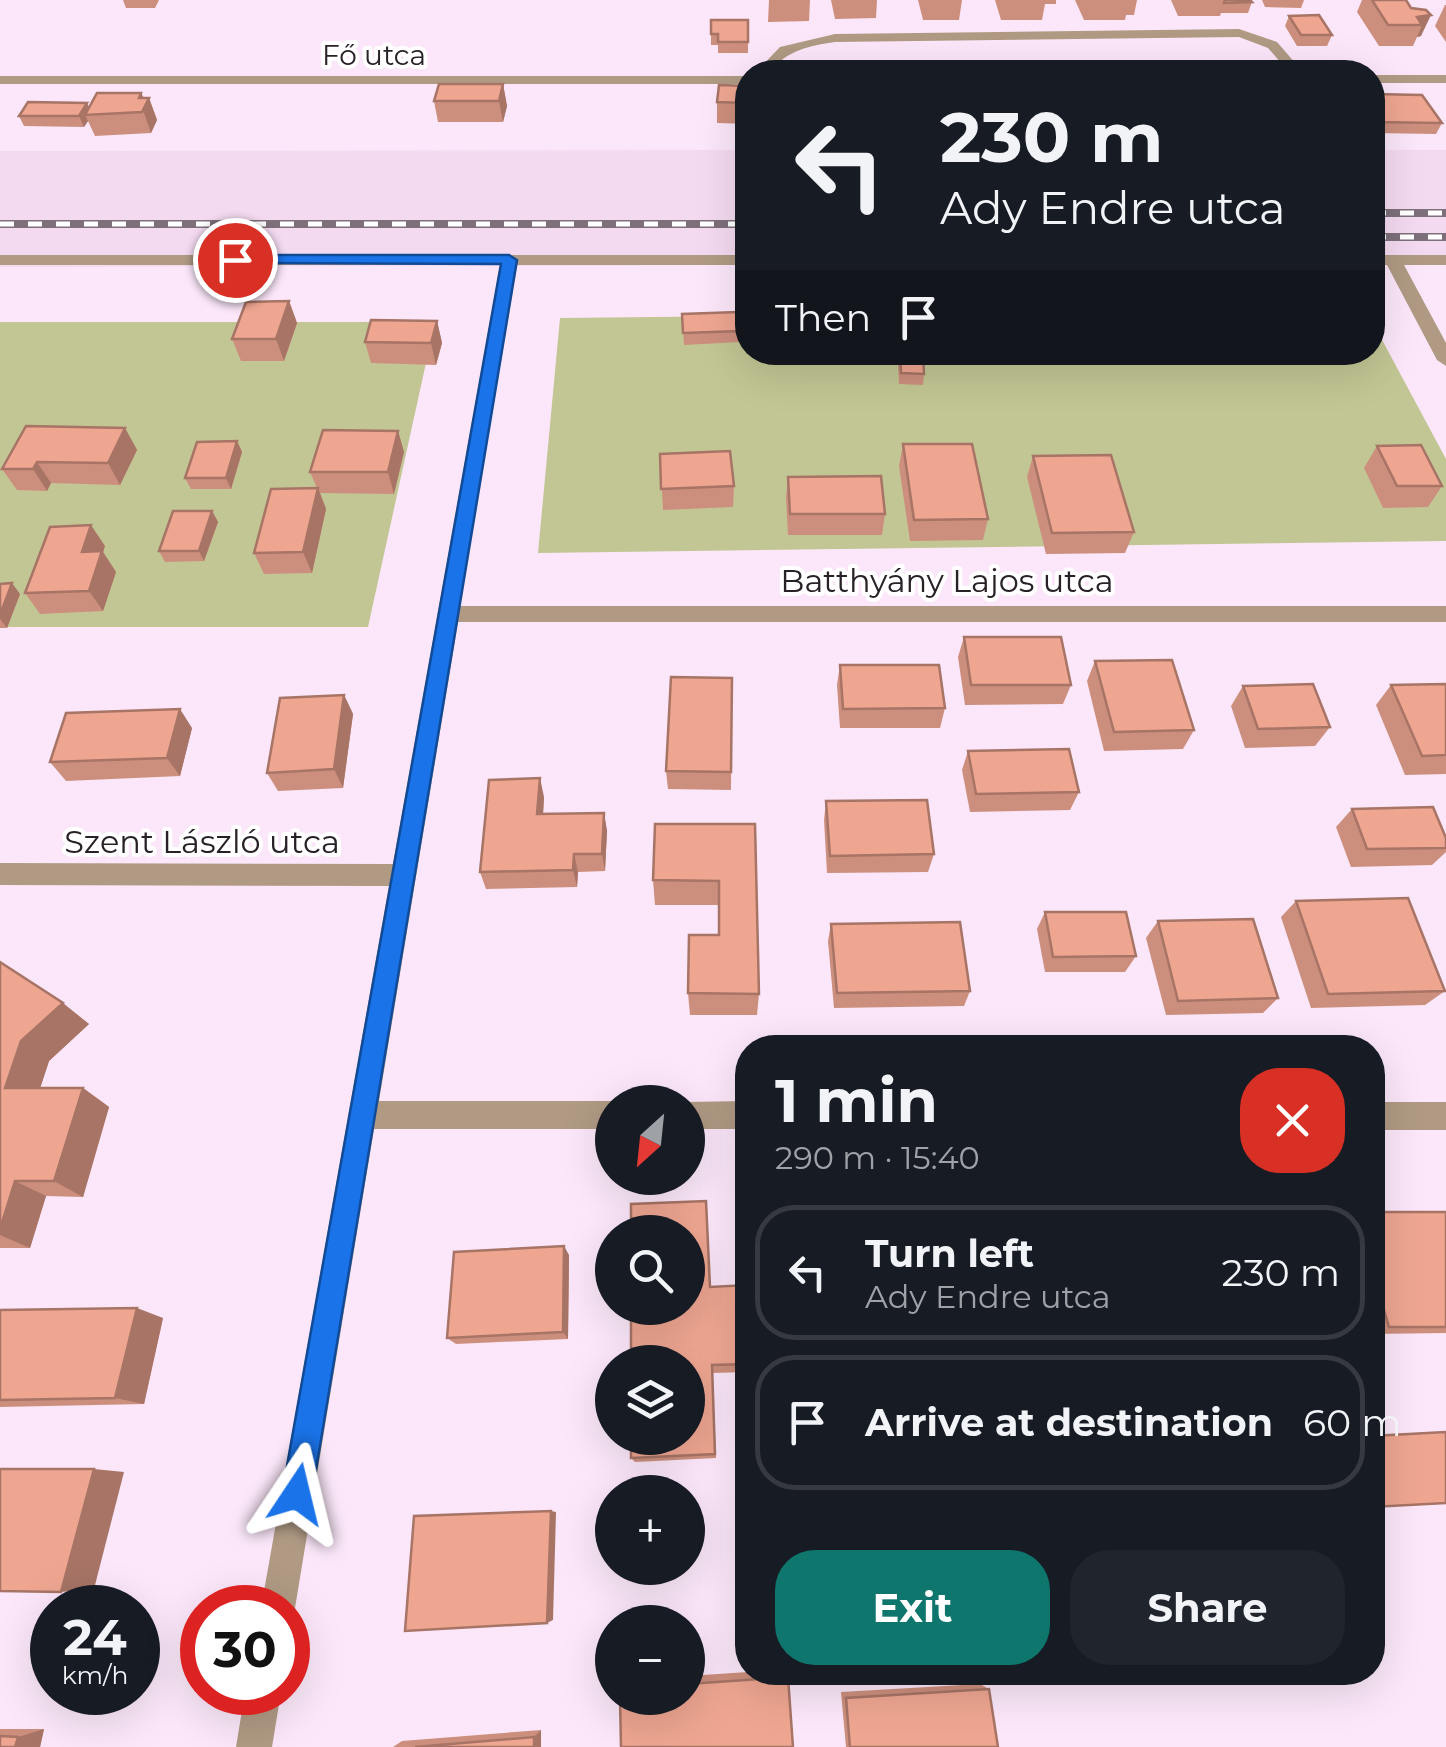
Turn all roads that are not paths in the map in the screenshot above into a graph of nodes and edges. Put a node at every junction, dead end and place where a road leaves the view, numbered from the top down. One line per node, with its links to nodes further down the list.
1 (771, 60): 2 (street)
2 (1288, 60)
3 (1385, 79): 4 (street)
4 (1446, 79)
5 (0, 80): 6 (street, Fő utca)
6 (735, 80)
7 (0, 260): 8 (street)
8 (509, 260): 9 (street); 14 (street)
9 (735, 260)
10 (1385, 260): 11 (street)
11 (1393, 260): 12 (street); 13 (street)
12 (1446, 260)
13 (1446, 360)
14 (448, 614): 15 (street, Batthyány Lajos utca); 17 (street)
15 (1446, 614)
16 (0, 874): 17 (street, Szent László utca)
17 (403, 875): 18 (street)
18 (362, 1115): 19 (street); 24 (street)
19 (595, 1115)
20 (705, 1115): 21 (street)
21 (735, 1115)
22 (1385, 1116): 23 (street)
23 (1446, 1116)
24 (282, 1585)
25 (259, 1715): 26 (street)
26 (254, 1747)

